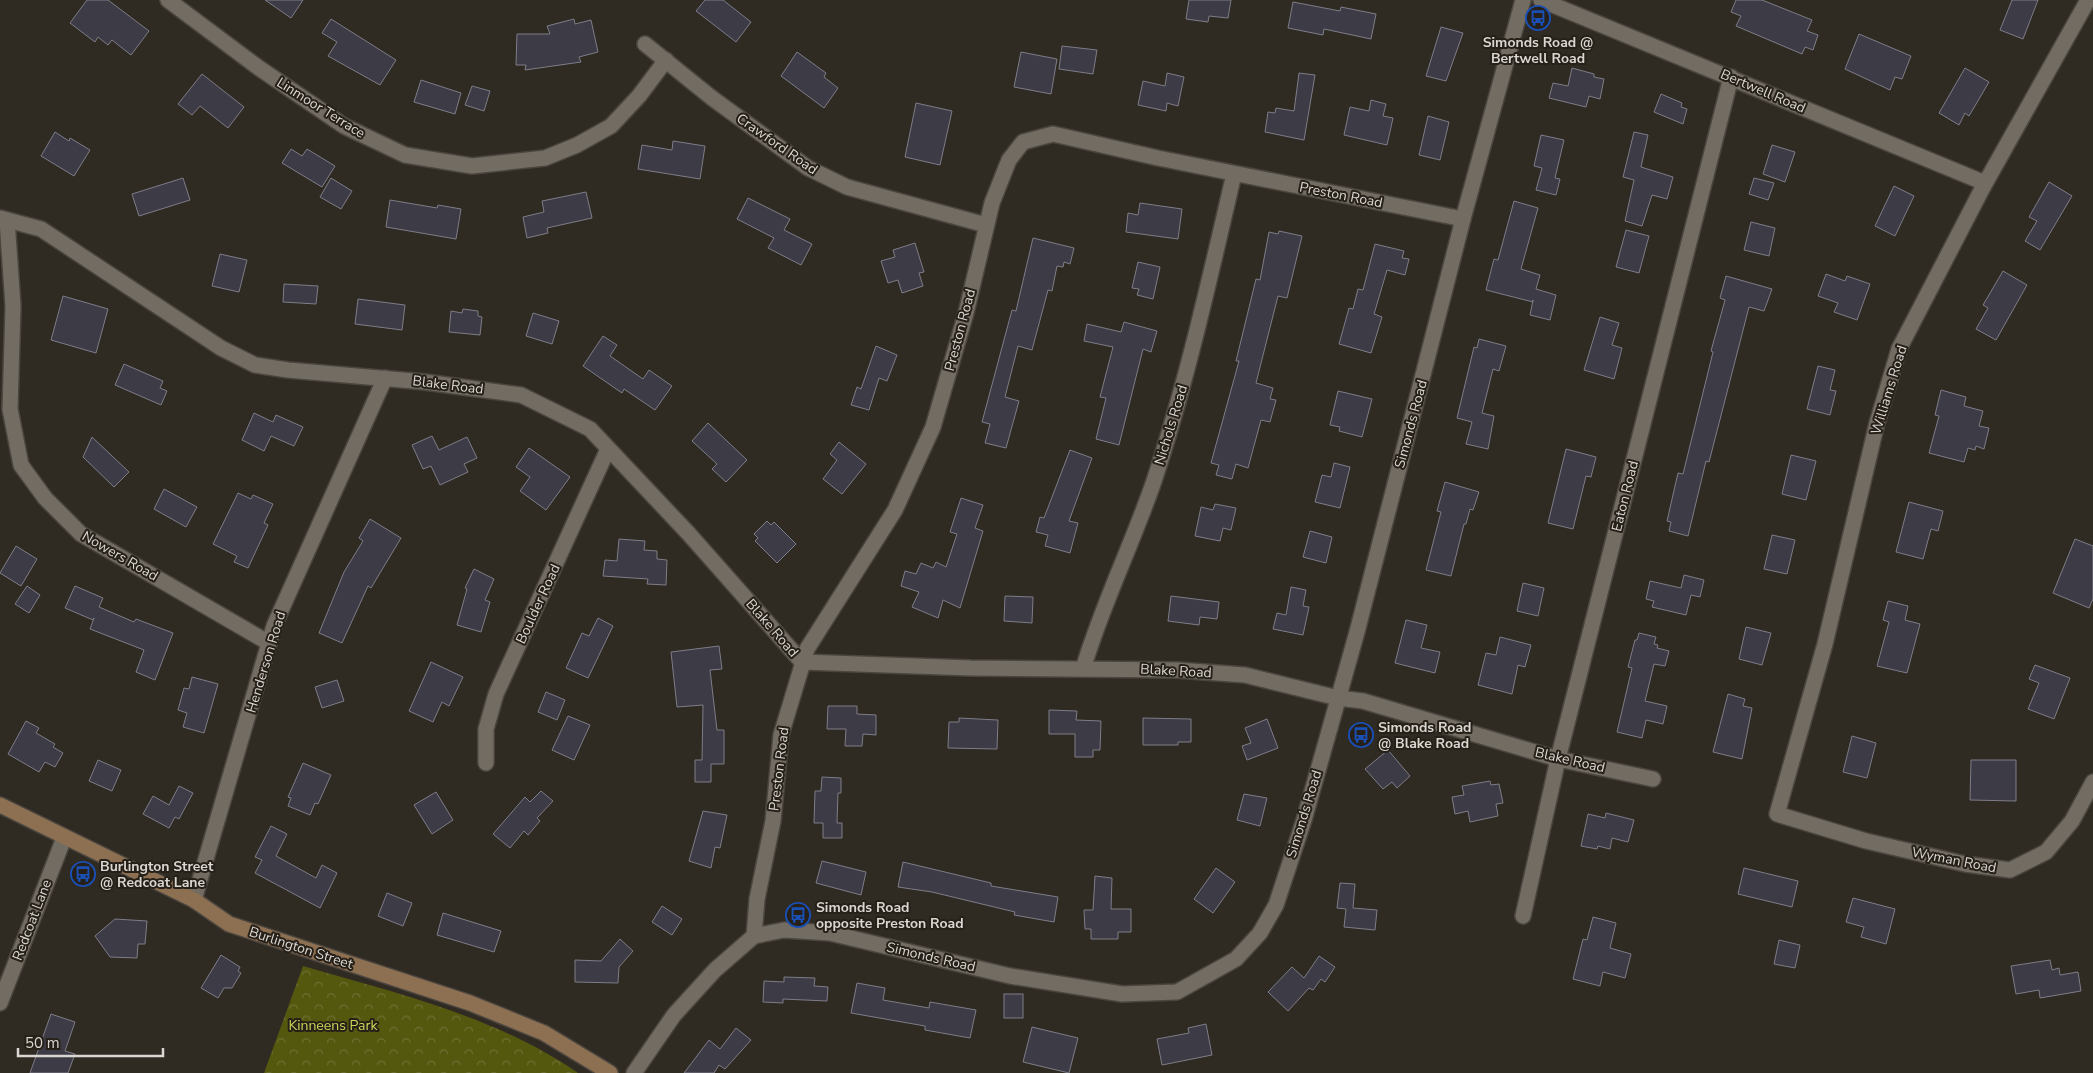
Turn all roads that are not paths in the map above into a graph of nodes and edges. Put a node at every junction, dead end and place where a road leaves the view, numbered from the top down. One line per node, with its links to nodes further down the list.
1 (168, 0): 6 (street, Linmoor Terrace)
2 (1523, 0): 11 (street, Simonds Road)
3 (1541, 0): 7 (street, Bertwell Road)
4 (2088, 0): 9 (street, Williams Road)
5 (645, 44): 6 (street, Crawford Road)
6 (666, 60): 12 (street, Crawford Road)
7 (1731, 77): 9 (street, Bertwell Road); 19 (street, Eaton Road)
8 (1234, 174): 11 (street, Preston Road); 12 (street, Preston Road); 17 (street, Nichols Road)
9 (1985, 183): 24 (street, Williams Road)
10 (4, 219): 13 (street, Blake Road); 15 (street, Nowers Road)
11 (1464, 219): 18 (street, Simonds Road)
12 (986, 225): 16 (street, Preston Road)
13 (385, 378): 14 (street, Blake Road); 15 (street, Henderson Road)
14 (608, 449): 16 (street, Blake Road); 20 (street, Boulder Road)
15 (269, 643): 26 (street, Henderson Road)
16 (802, 662): 17 (street, Blake Road); 28 (street, Preston Road)
17 (1083, 669): 18 (street, Blake Road)
18 (1338, 698): 19 (street, Blake Road); 28 (street, Simonds Road)
19 (1558, 759): 21 (street, Blake Road); 27 (street, Eaton Road)
20 (486, 764)
21 (1653, 778)
22 (2093, 782): 24 (street, Wyman Road)
23 (0, 805): 25 (main road, Burlington Street)
24 (1778, 814)
25 (64, 838): 26 (main road, Burlington Street); 29 (street, Redcoat Lane)
26 (194, 900): 30 (main road, Burlington Street)
27 (1523, 916)
28 (754, 936): 31 (street)
29 (0, 1003)
30 (610, 1073)
31 (634, 1073)

